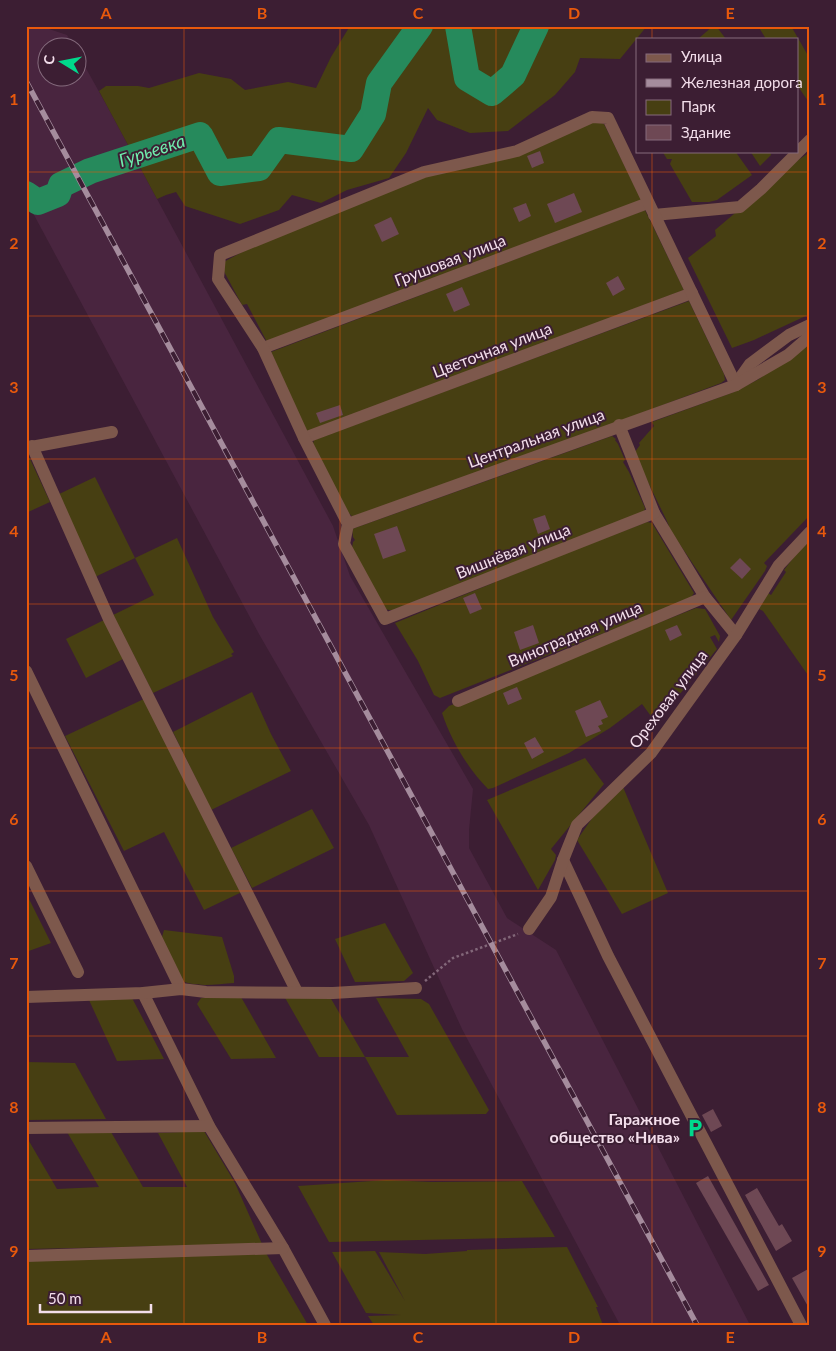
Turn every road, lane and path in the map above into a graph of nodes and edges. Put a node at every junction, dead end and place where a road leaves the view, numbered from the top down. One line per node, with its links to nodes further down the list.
1 (810, 140): 2 (street, Грушовая улица)
2 (651, 209): 3 (street); 6 (street, Грушовая улица); 6 (street)
3 (692, 293): 7 (street); 10 (street, Цветочная улица)
4 (810, 325): 7 (street)
5 (810, 336): 7 (street, Центральная улица)
6 (263, 348): 10 (street)
7 (736, 385): 8 (street, Центральная улица)
8 (619, 425): 12 (street); 13 (street, Центральная улица)
9 (112, 432): 11 (street)
10 (304, 438): 13 (street)
11 (29, 447): 25 (street)
12 (654, 513): 13 (street, Вишнёвая улица); 15 (street)
13 (348, 524)
14 (810, 532): 16 (street, Ореховая улица)
15 (705, 597): 16 (street); 18 (street, Виноградная улица)
16 (736, 635): 19 (street, Ореховая улица)
17 (26, 671): 24 (street)
18 (458, 702)
19 (563, 860): 21 (street, Ореховая улица); 33 (street)
20 (26, 866): 22 (street)
21 (529, 929): 23 (path)
22 (78, 972)
23 (416, 988): 25 (street)
24 (181, 989): 25 (street); 26 (street)
25 (296, 992)
26 (143, 993): 27 (street); 28 (street)
27 (26, 997)
28 (209, 1126): 29 (street); 30 (street)
29 (26, 1128)
30 (283, 1248): 31 (street); 32 (street)
31 (26, 1256)
32 (325, 1325)
33 (801, 1325)

